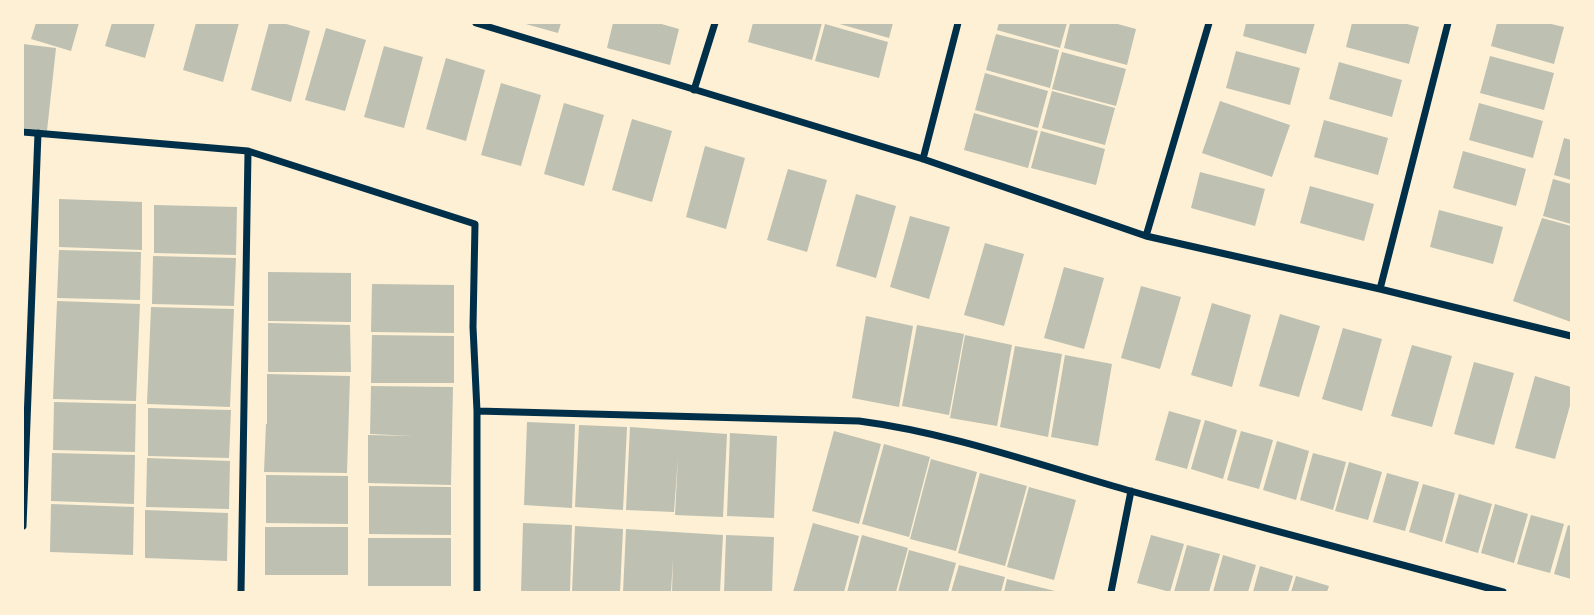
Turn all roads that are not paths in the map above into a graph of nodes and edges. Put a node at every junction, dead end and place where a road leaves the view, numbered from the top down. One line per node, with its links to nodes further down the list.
1 (476, 23): 6 (street)
2 (715, 23): 6 (street)
3 (958, 23): 10 (street)
4 (1209, 23): 11 (street)
5 (1448, 23): 12 (street)
6 (694, 90): 10 (street)
7 (23, 132): 8 (street)
8 (38, 133): 9 (street); 14 (street)
9 (248, 151): 15 (street); 18 (street)
10 (923, 159): 11 (street)
11 (1146, 236): 12 (street)
12 (1380, 289): 13 (street)
13 (1571, 336)
14 (26, 370): 17 (street)
15 (477, 411): 16 (street); 19 (street)
16 (1131, 491): 20 (street); 21 (street)
17 (23, 526)
18 (241, 592)
19 (477, 592)
20 (1111, 592)
21 (1503, 592)

